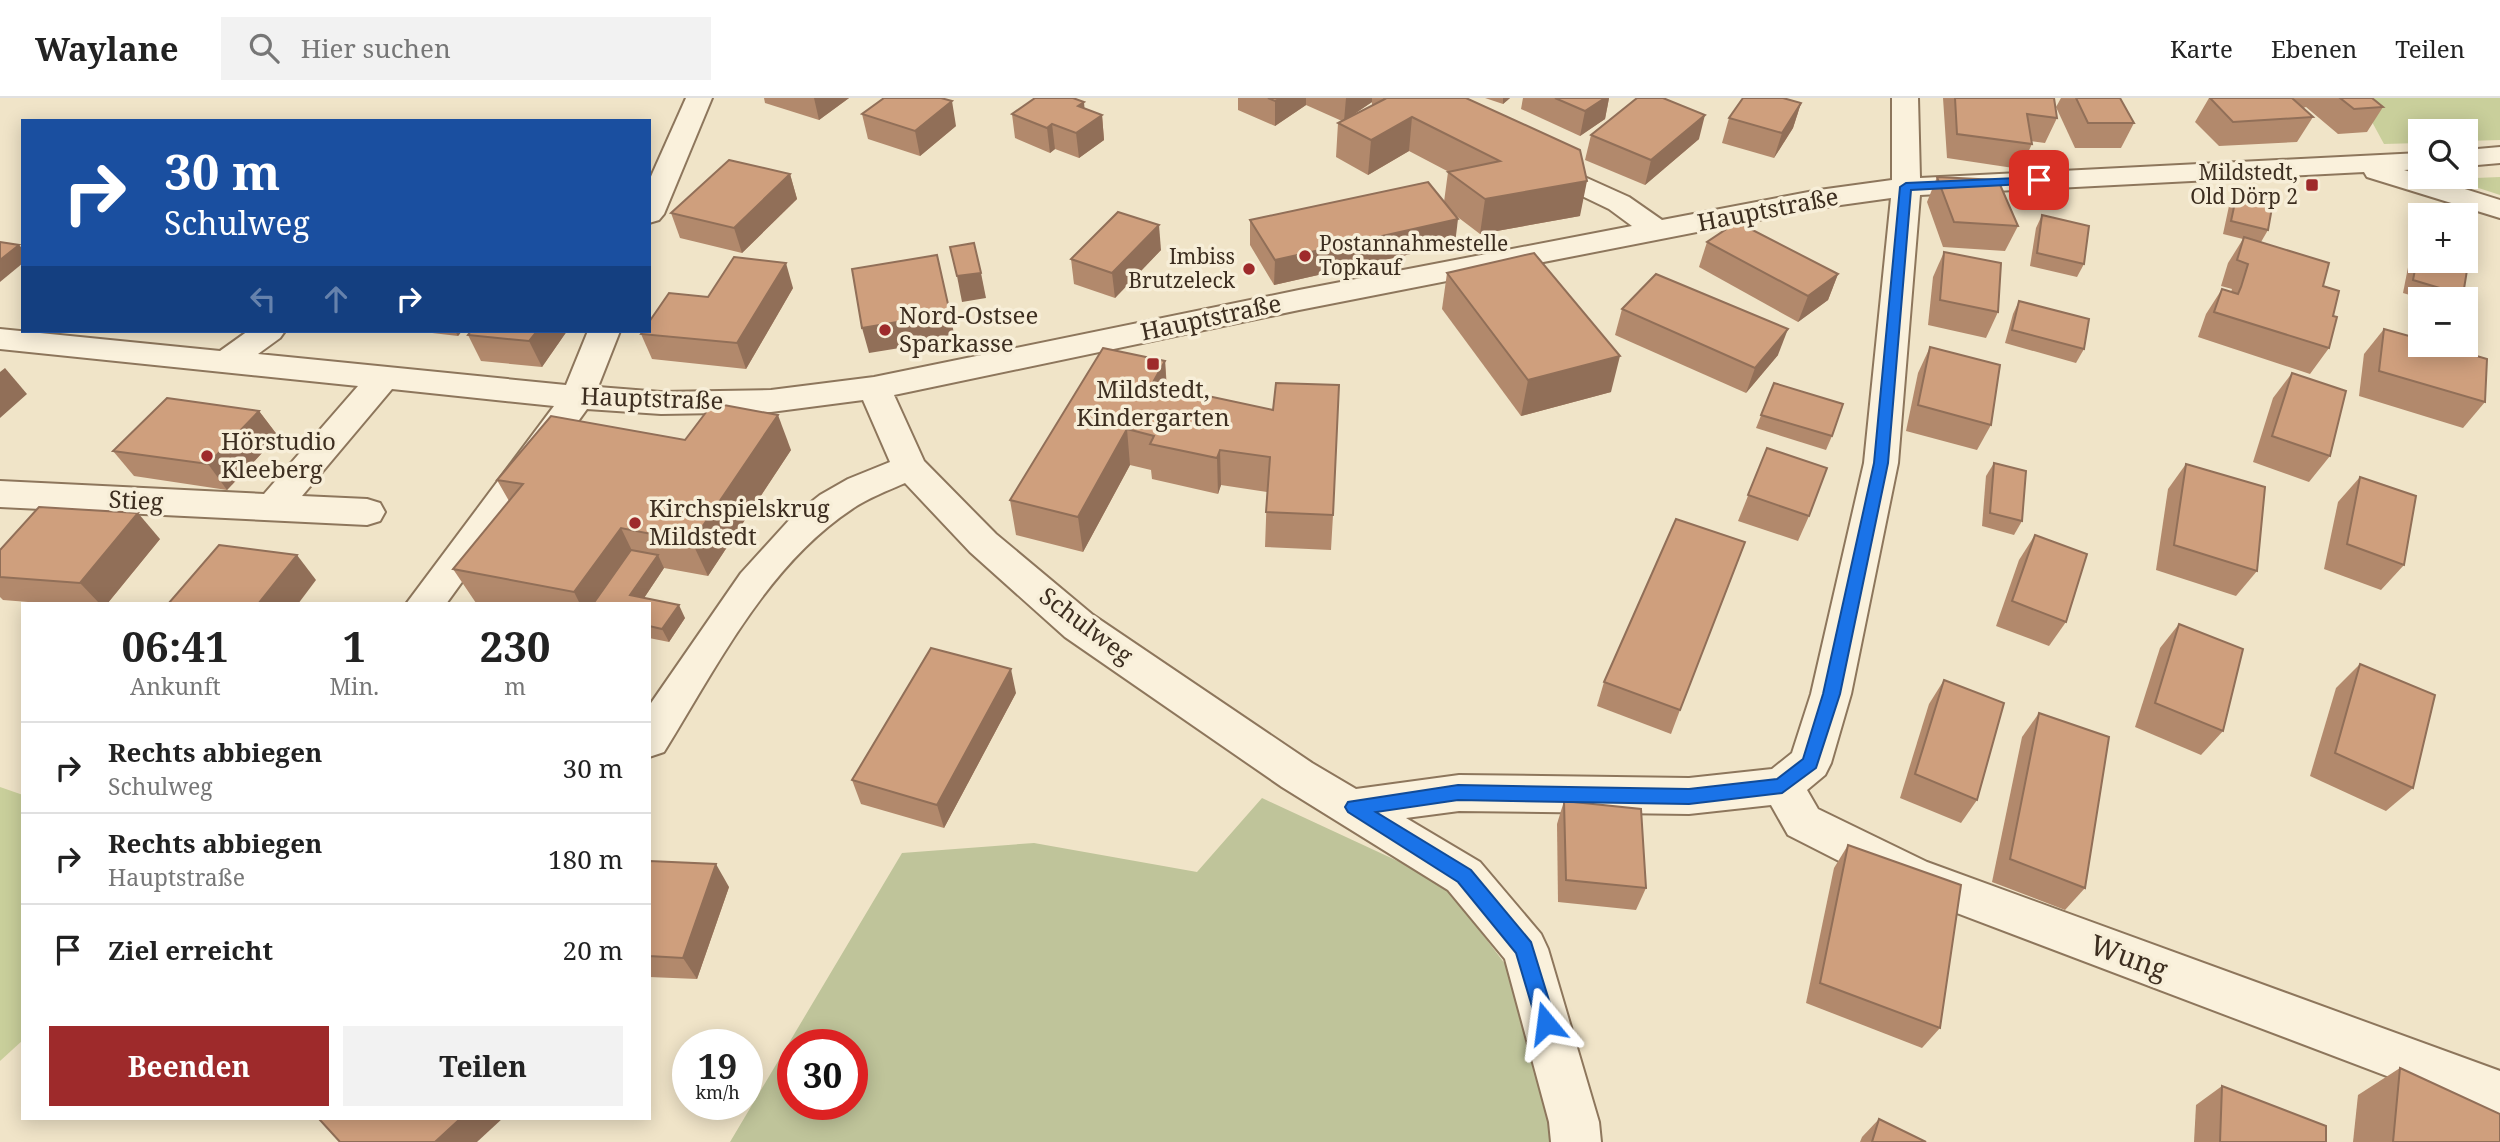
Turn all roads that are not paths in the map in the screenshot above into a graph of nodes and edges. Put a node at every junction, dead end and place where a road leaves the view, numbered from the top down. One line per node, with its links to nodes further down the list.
1 (699, 98): 9 (street)
2 (1905, 98): 8 (street)
3 (1513, 152): 11 (street)
4 (2500, 155): 5 (street)
5 (2478, 157)
6 (2408, 162): 7 (street, Hauptstraße)
7 (2354, 164): 8 (street, Hauptstraße); 10 (street)
8 (1906, 187): 11 (street, Hauptstraße); 25 (street)
9 (651, 209)
10 (2500, 209)
11 (1658, 231): 17 (street, Hauptstraße)
12 (266, 333): 15 (street)
13 (603, 333): 18 (street)
14 (0, 339): 15 (street, Hauptstraße)
15 (227, 361): 16 (street, Hauptstraße)
16 (384, 377): 18 (street, Hauptstraße); 21 (street)
17 (874, 388): 18 (street, Hauptstraße); 19 (street, Schulweg)
18 (578, 397): 23 (street)
19 (910, 467): 24 (street); 26 (street, Schulweg)
20 (0, 494): 21 (street, Stieg)
21 (273, 507): 22 (street, Stieg)
22 (367, 512)
23 (426, 602)
24 (651, 737)
25 (1782, 786): 26 (street); 27 (street, Wung)
26 (1354, 807): 28 (street, Schulweg)
27 (2500, 1095)
28 (1576, 1142)

